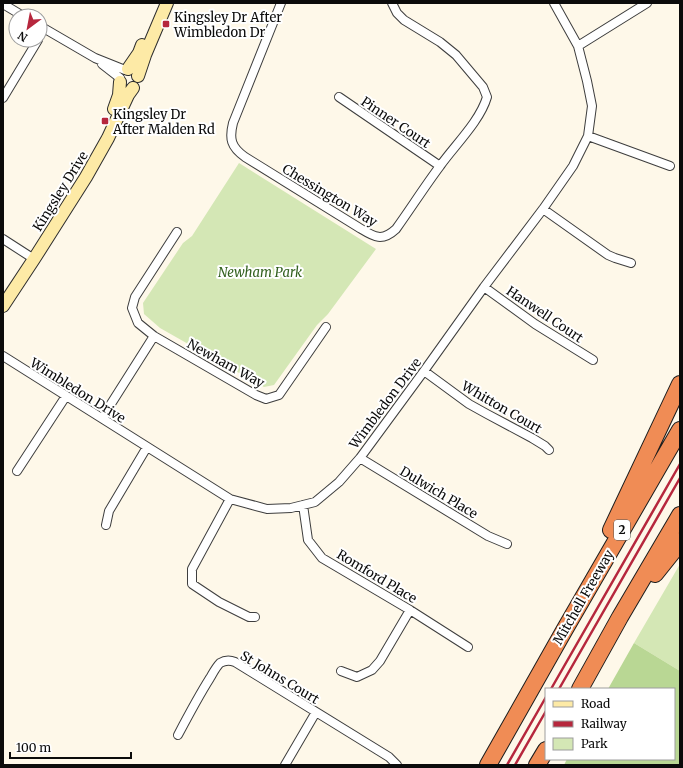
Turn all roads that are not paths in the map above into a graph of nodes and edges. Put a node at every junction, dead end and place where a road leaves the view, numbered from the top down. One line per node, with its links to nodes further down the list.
1 (160, 3): 10 (main road, Kingsley Drive)
2 (167, 3): 11 (main road)
3 (282, 3): 16 (street, Chessington Way)
4 (392, 3): 16 (street, Chessington Way)
5 (554, 3): 8 (street, Wimbledon Drive)
6 (647, 3): 8 (street)
7 (48, 31): 10 (street)
8 (578, 46): 15 (street, Wimbledon Drive)
9 (33, 48): 14 (street)
10 (123, 75): 11 (main road); 12 (main road); 21 (main road, Kingsley Drive)
11 (138, 76): 12 (main road)
12 (133, 88): 21 (main road, Kingsley Drive)
13 (339, 97): 16 (street, Pinner Court)
14 (3, 98)
15 (588, 136): 17 (street); 18 (street, Wimbledon Drive)
16 (440, 166)
17 (670, 166)
18 (544, 209): 22 (street); 23 (street, Wimbledon Drive)
19 (177, 232): 27 (street, Newham Way)
20 (3, 239): 21 (street)
21 (31, 257): 24 (main road, Kingsley Drive); 25 (main road, Kingsley Drive)
22 (631, 263)
23 (484, 287): 29 (street, Hanwell Court); 30 (street, Wimbledon Drive)
24 (3, 293)
25 (3, 306)
26 (326, 327): 27 (street, Newham Way)
27 (154, 336): 33 (street)
28 (3, 356): 32 (street, Wimbledon Drive)
29 (593, 360)
30 (424, 371): 36 (street, Whitton Court); 37 (street, Wimbledon Drive)
31 (680, 384): 48 (highway)
32 (66, 396): 33 (street, Wimbledon Drive); 38 (street)
33 (103, 419): 35 (street, Wimbledon Drive)
34 (680, 430): 48 (highway, Mitchell Freeway / 2)
35 (147, 447): 39 (street, Wimbledon Drive); 42 (street)
36 (549, 450)
37 (360, 458): 40 (street, Wimbledon Drive); 44 (street, Dulwich Place)
38 (17, 471)
39 (230, 499): 40 (street, Wimbledon Drive); 46 (street)
40 (303, 505): 45 (street, Romford Place)
41 (680, 515): 47 (highway)
42 (106, 525)
43 (680, 541): 47 (highway)
44 (507, 544)
45 (410, 610): 49 (street, Romford Place); 50 (street)
46 (255, 617)
47 (620, 617): 51 (highway)
48 (565, 629): 57 (highway, Mitchell Freeway / 2)
49 (468, 647)
50 (341, 671)
51 (581, 688)
52 (316, 712): 53 (street, St Johns Court); 55 (street); 56 (street, St Johns Court)
53 (178, 735)
54 (545, 752): 58 (highway)
55 (285, 765)
56 (397, 765)
57 (488, 765)
58 (537, 765)

